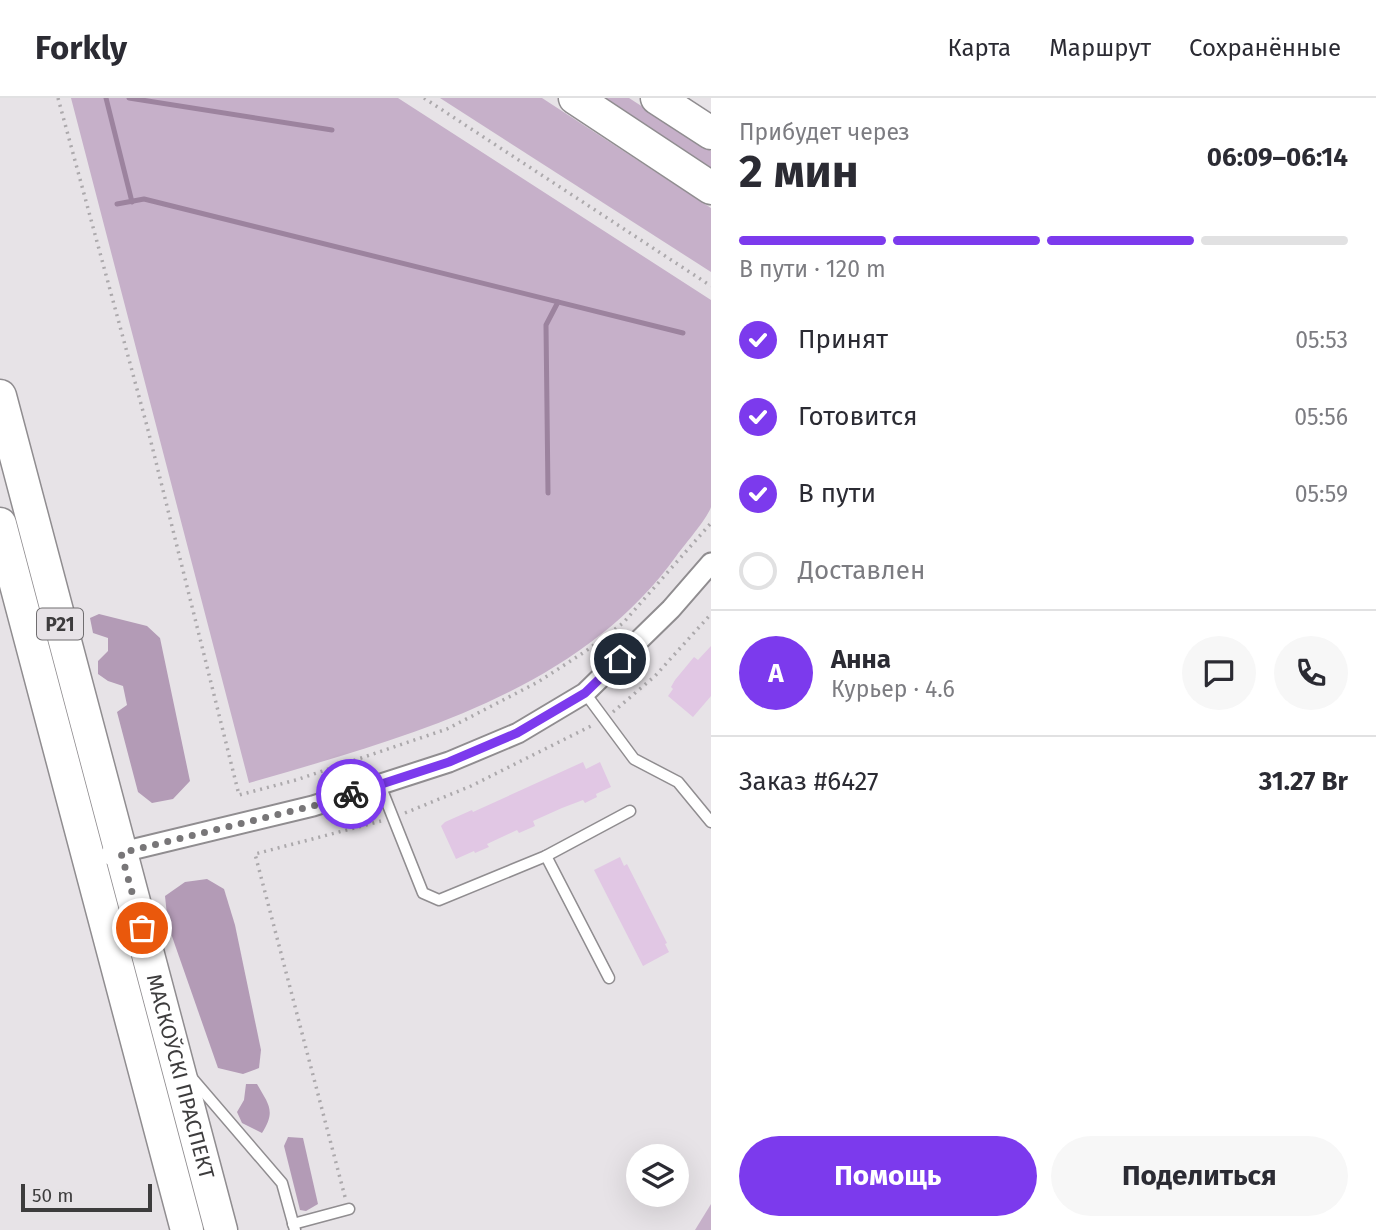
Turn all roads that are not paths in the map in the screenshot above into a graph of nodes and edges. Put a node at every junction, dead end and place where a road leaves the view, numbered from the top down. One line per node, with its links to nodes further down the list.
1 (575, 98): 4 (main road)
2 (657, 98): 3 (main road)
3 (711, 133)
4 (711, 188)
5 (0, 396): 12 (main road, МАСКОЎСКІ ПРАСПЕКТ / Р21)
6 (0, 524): 14 (main road, МАСКОЎСКІ ПРАСПЕКТ / Р21)
7 (711, 563): 8 (street)
8 (585, 693): 9 (street); 11 (lane)
9 (380, 785): 12 (street); 13 (lane)
10 (630, 811): 13 (lane)
11 (711, 822)
12 (121, 853): 14 (street); 16 (main road, МАСКОЎСКІ ПРАСПЕКТ / Р21)
13 (546, 856): 15 (lane)
14 (89, 860): 19 (main road, МАСКОЎСКІ ПРАСПЕКТ / Р21)
15 (609, 978)
16 (175, 1059): 18 (lane); 20 (main road, МАСКОЎСКІ ПРАСПЕКТ / Р21)
17 (349, 1209): 18 (lane)
18 (294, 1227)
19 (187, 1230)
20 (221, 1230)

